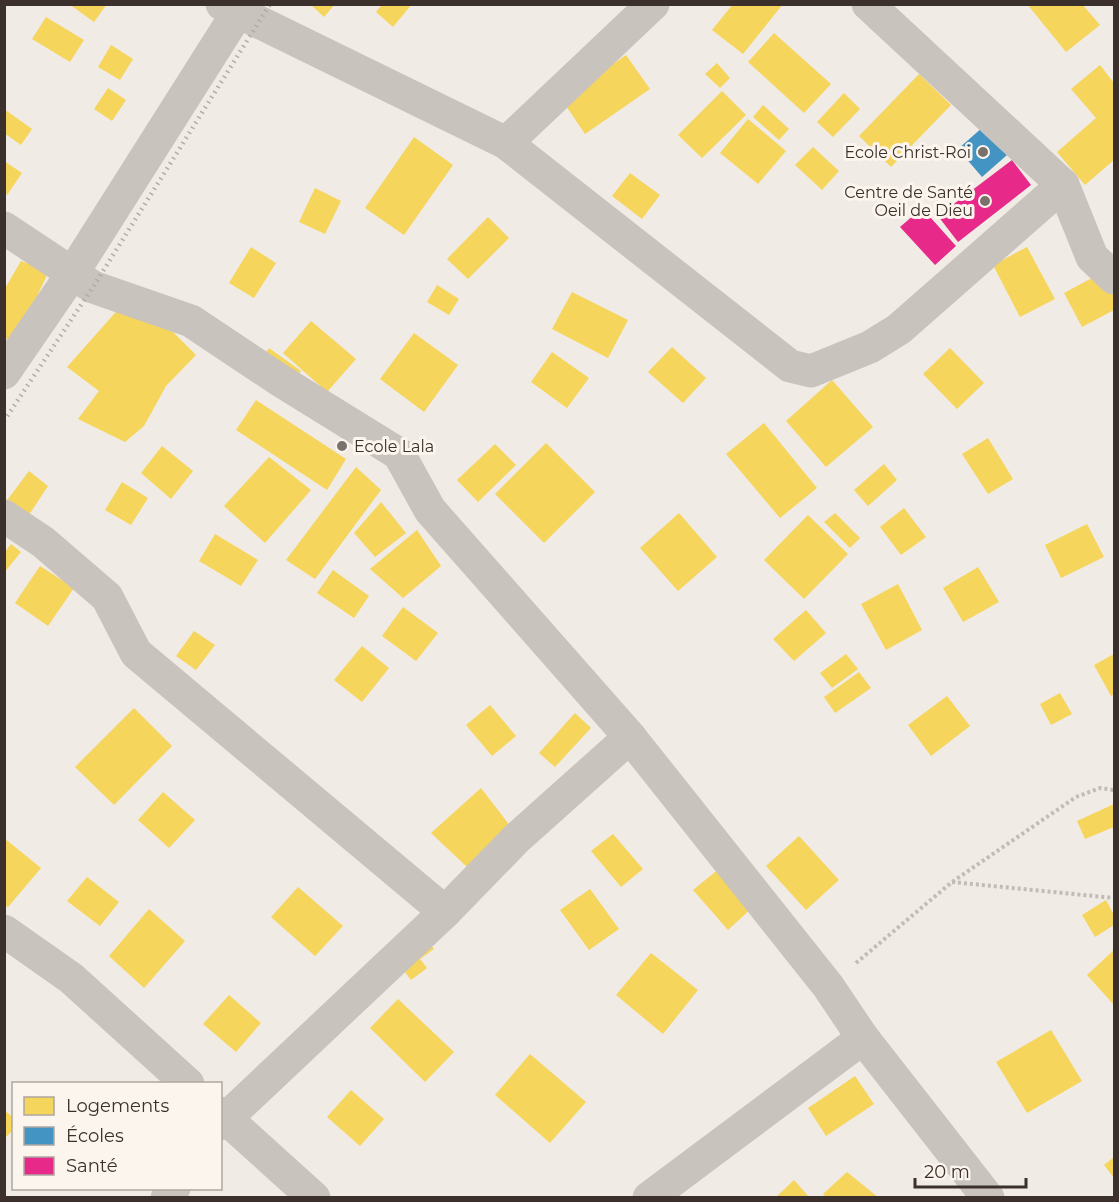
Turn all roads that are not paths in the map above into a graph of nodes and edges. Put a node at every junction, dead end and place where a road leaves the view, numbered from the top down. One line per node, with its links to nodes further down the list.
1 (653, 4): 4 (street)
2 (868, 4): 5 (street)
3 (235, 7): 4 (street); 7 (street)
4 (506, 143): 5 (street)
5 (1063, 185): 8 (street)
6 (4, 228): 7 (street)
7 (72, 274): 9 (street); 11 (street)
8 (1114, 278)
9 (4, 373)
10 (4, 516): 12 (street)
11 (630, 737): 12 (street); 14 (street)
12 (445, 912): 16 (street)
13 (4, 931): 15 (street)
14 (863, 1038): 18 (street); 19 (street)
15 (187, 1082)
16 (222, 1118): 17 (street)
17 (315, 1197)
18 (649, 1197)
19 (988, 1197)

